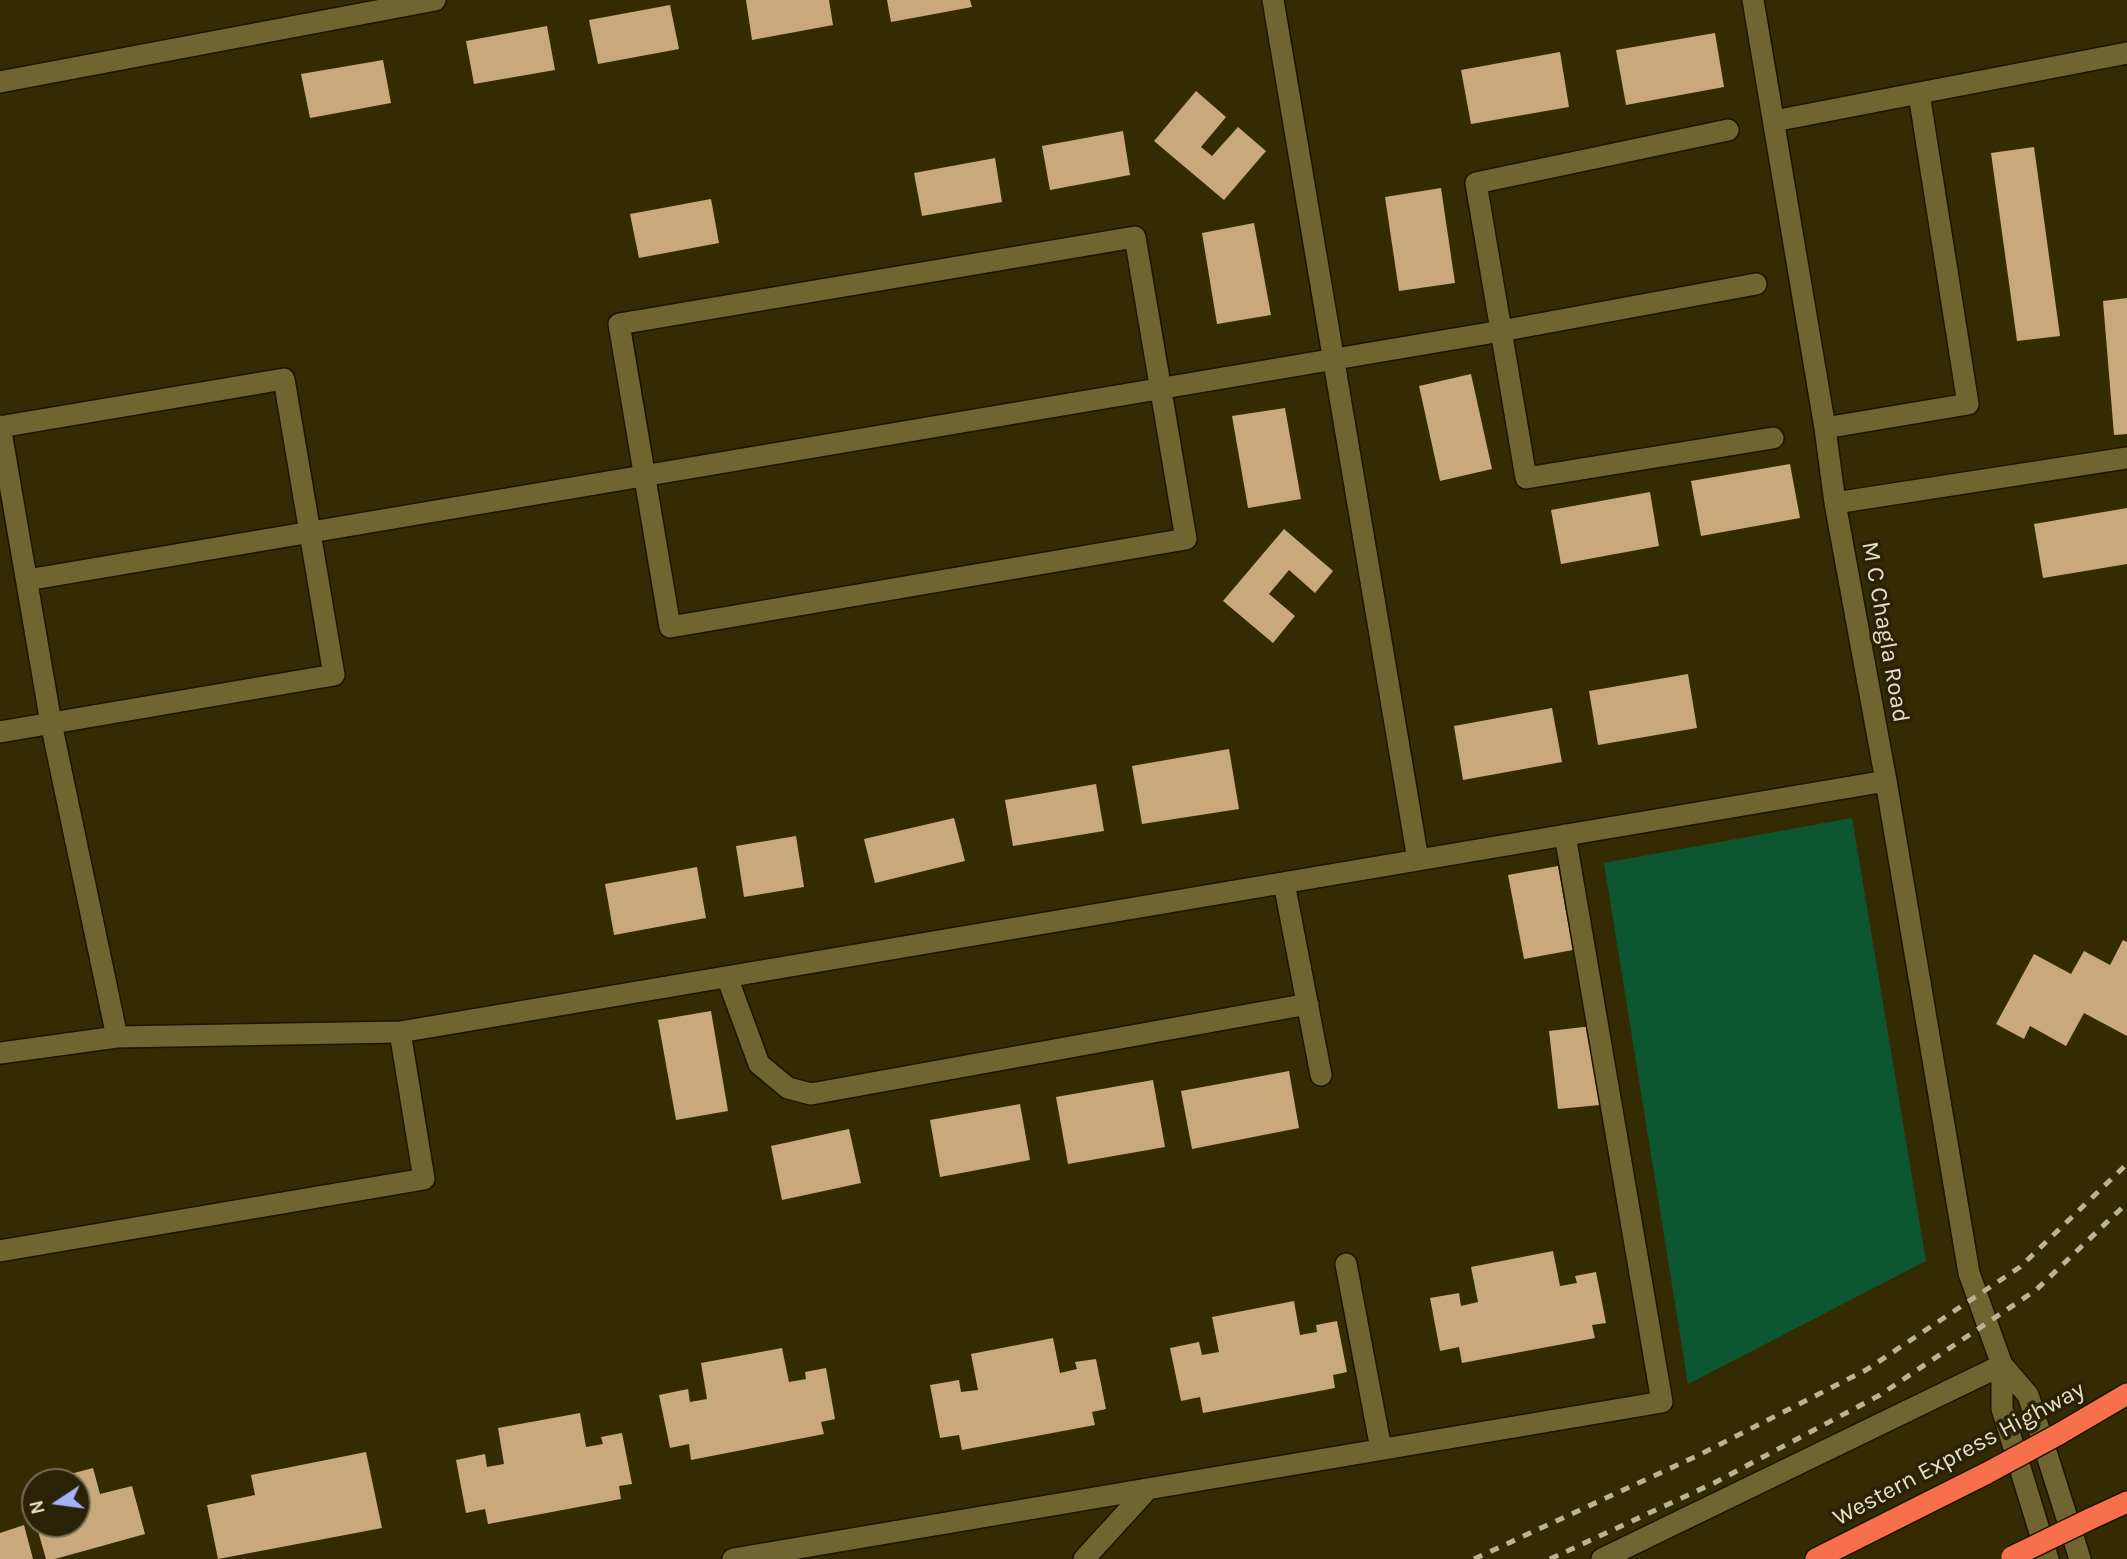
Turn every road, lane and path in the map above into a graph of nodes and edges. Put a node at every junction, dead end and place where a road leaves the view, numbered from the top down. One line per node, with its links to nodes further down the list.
1 (435, 0): 5 (street)
2 (1273, 0): 11 (street)
3 (1753, 0): 7 (street, M C Chagla Road)
4 (2127, 53): 6 (street)
5 (0, 82)
6 (1919, 94): 7 (street); 14 (street)
7 (1774, 121): 14 (street, M C Chagla Road)
8 (1728, 131): 10 (street)
9 (1756, 284): 10 (street)
10 (1501, 331): 11 (street); 15 (street)
11 (1333, 359): 12 (street); 25 (street)
12 (1160, 388): 17 (street); 17 (street); 17 (street)
13 (0, 426): 19 (street); 20 (street)
14 (1825, 428): 18 (street, M C Chagla Road)
15 (1773, 438)
16 (2127, 458): 18 (street)
17 (644, 476): 19 (street)
18 (1835, 503): 23 (street, M C Chagla Road)
19 (311, 532): 20 (street); 21 (street)
20 (27, 580): 21 (street)
21 (51, 723): 22 (street); 30 (street)
22 (0, 732)
23 (1886, 781): 24 (street); 35 (street, M C Chagla Road)
24 (1565, 835): 25 (street); 37 (street)
25 (1418, 860): 26 (street)
26 (1284, 883): 27 (street); 28 (street)
27 (727, 977): 28 (street); 29 (street)
28 (1308, 1004): 32 (street)
29 (400, 1032): 30 (street); 33 (street)
30 (117, 1037): 31 (street)
31 (0, 1053)
32 (1321, 1075)
33 (0, 1251)
34 (1346, 1264): 37 (street)
35 (2002, 1365): 43 (street); 45 (street); 46 (street)
36 (2127, 1394): 44 (highway, Western Express Highway, bridge)
37 (1381, 1449): 38 (street)
38 (1148, 1489): 41 (street); 42 (street)
39 (2127, 1502): 40 (highway, bridge)
40 (2010, 1558)
41 (733, 1559)
42 (1084, 1559)
43 (1602, 1559)
44 (1816, 1559)
45 (2048, 1559)
46 (2080, 1559)

